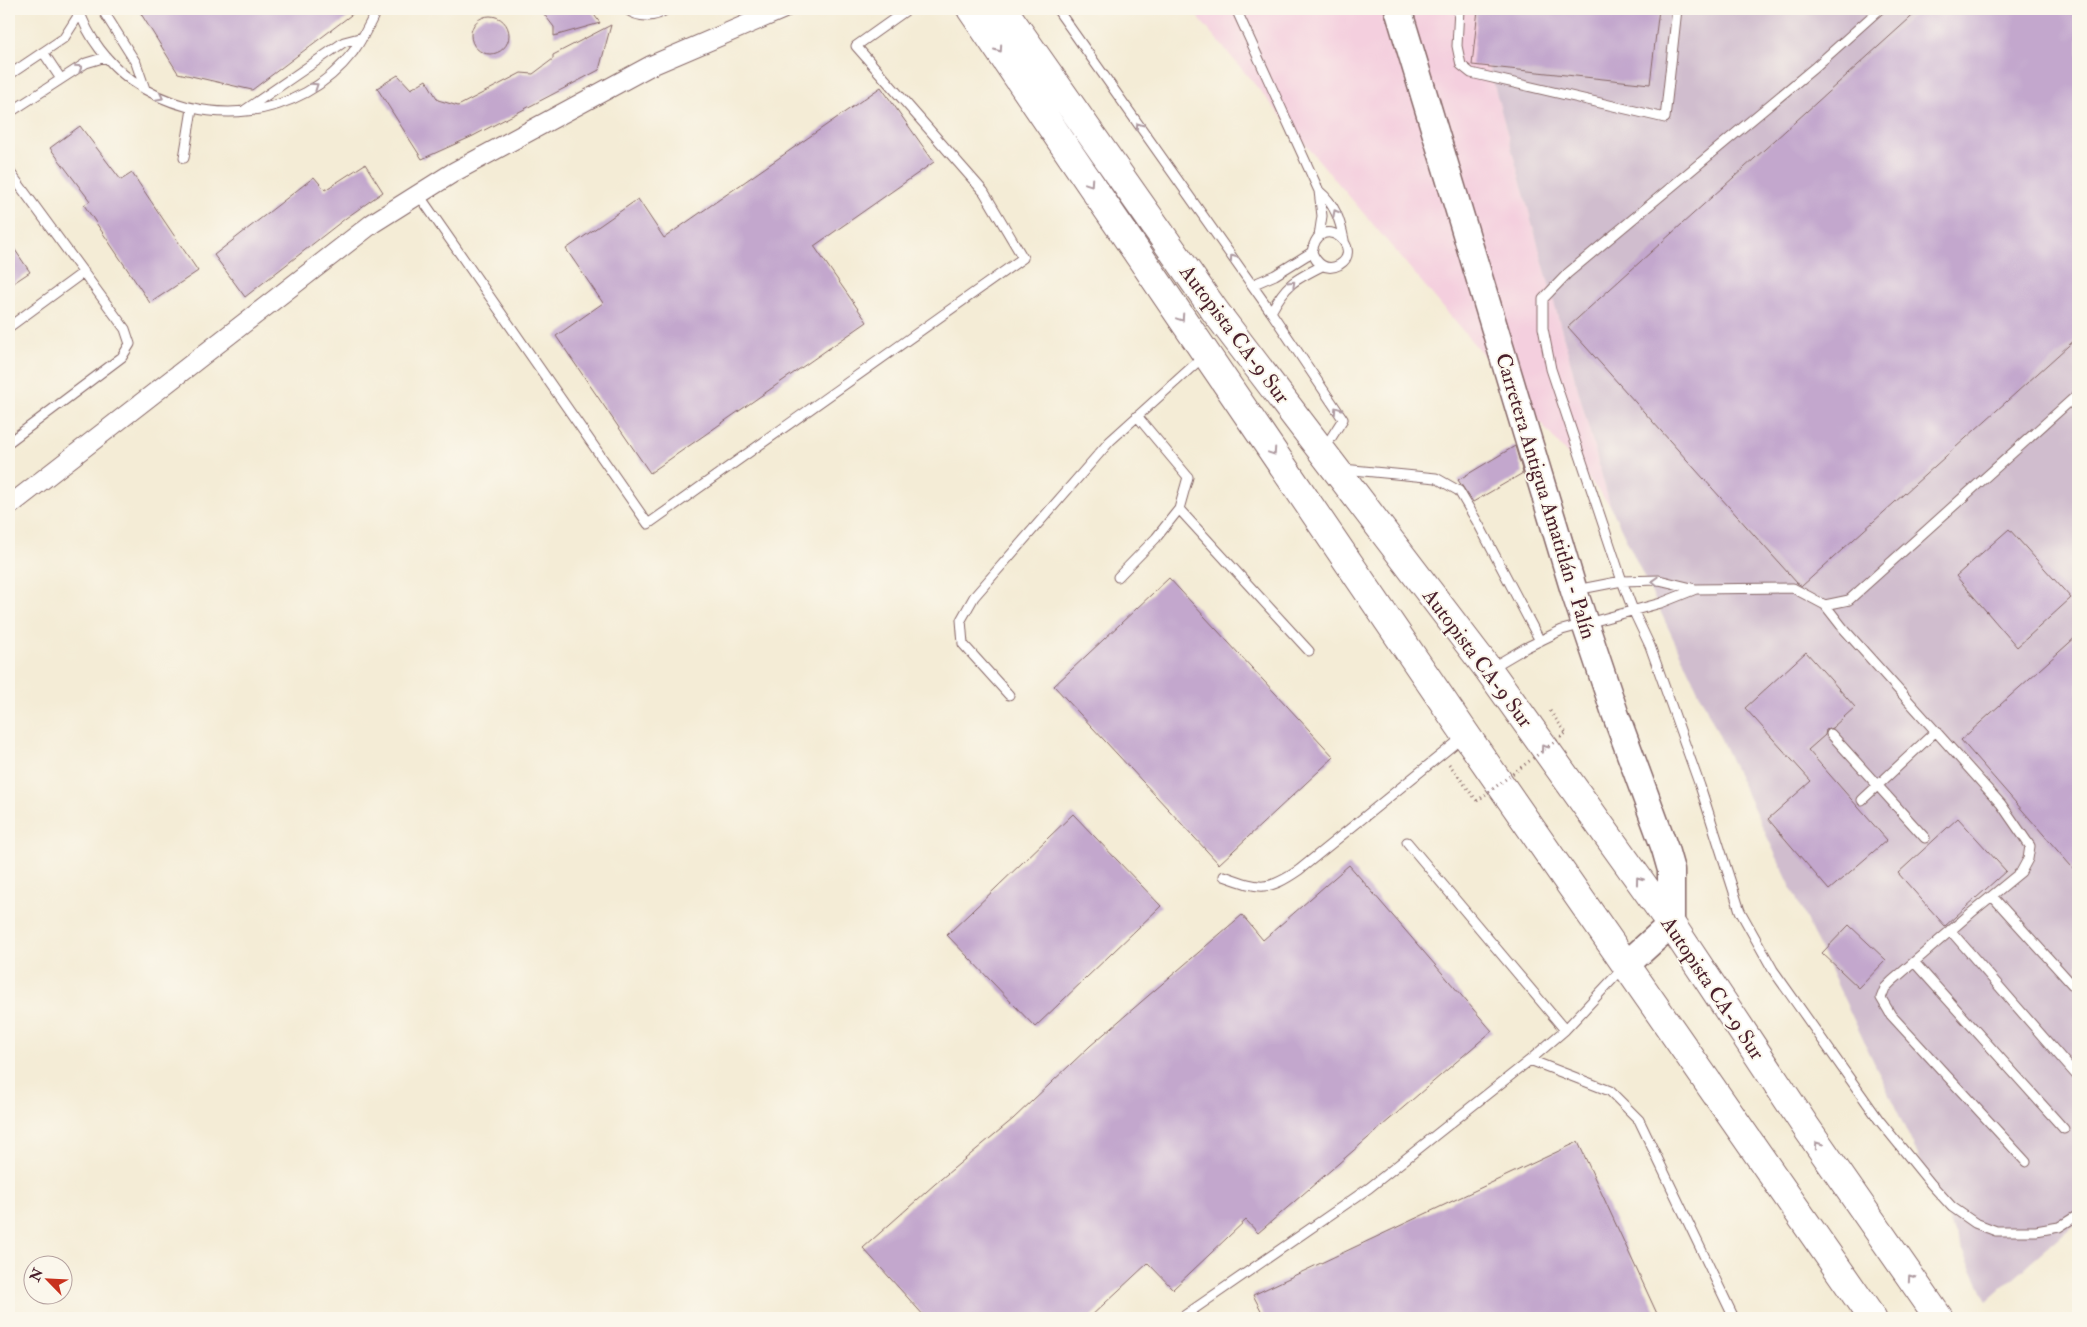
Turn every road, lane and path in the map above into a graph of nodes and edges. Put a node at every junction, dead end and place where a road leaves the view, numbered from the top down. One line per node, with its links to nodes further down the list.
1 (102, 9): 21 (lane)
2 (377, 9): 16 (lane)
3 (626, 9): 4 (lane)
4 (667, 9)
5 (783, 9): 28 (street)
6 (908, 9): 28 (lane)
7 (971, 9): 37 (highway, Autopista CA-9 Sur, one-way to 37)
8 (1003, 9): 41 (highway, Autopista CA-9 Sur)
9 (1056, 9): 34 (lane, one-way to 9)
10 (1236, 9): 27 (lane)
11 (1398, 9): 47 (main road, Carretera Antigua Amatitlán - Palín)
12 (1460, 9): 13 (lane)
13 (1678, 9)
14 (1880, 9): 45 (lane)
15 (79, 11): 17 (lane); 18 (lane)
16 (363, 37): 23 (lane); 23 (lane, one-way to 16)
17 (43, 52): 19 (lane); 20 (lane)
18 (106, 57): 20 (lane, one-way to 18); 21 (lane)
19 (9, 75)
20 (61, 79): 24 (lane)
21 (145, 90): 22 (lane, one-way to 22)
22 (192, 109): 23 (lane); 25 (lane)
23 (242, 112)
24 (9, 113)
25 (184, 158)
26 (9, 171): 33 (lane)
27 (1319, 191): 29 (lane); 30 (lane, one-way to 27)
28 (418, 195): 42 (street)
29 (1319, 236): 30 (lane); 31 (lane)
30 (1344, 240): 32 (lane)
31 (1312, 252): 32 (lane); 34 (lane)
32 (1322, 266): 35 (lane, one-way to 32)
33 (84, 272): 36 (lane); 40 (lane)
34 (1252, 285): 35 (lane)
35 (1271, 312): 41 (lane, one-way to 35)
36 (9, 328)
37 (1206, 354): 39 (lane); 58 (highway, Autopista CA-9 Sur, one-way to 58)
38 (2078, 394): 48 (lane)
39 (1137, 416): 43 (lane); 54 (lane)
40 (9, 442)
41 (1329, 460): 51 (lane); 53 (highway, Autopista CA-9 Sur)
42 (9, 506)
43 (1179, 509): 44 (lane); 52 (lane)
44 (1118, 577)
45 (1622, 581): 46 (lane, one-way to 45); 47 (lane); 49 (lane)
46 (1696, 589): 48 (lane); 49 (lane)
47 (1574, 591): 50 (main road, Carretera Antigua Amatitlán - Palín)
48 (1825, 605): 55 (lane)
49 (1633, 610): 50 (lane); 76 (lane)
50 (1584, 624): 51 (lane); 66 (main road, Carretera Antigua Amatitlán - Palín)
51 (1540, 641): 53 (lane)
52 (1309, 650)
53 (1488, 669): 66 (highway, Autopista CA-9 Sur, one-way to 53)
54 (1009, 695)
55 (1936, 731): 60 (lane); 65 (lane)
56 (1566, 733): 59 (path, bridge)
57 (1831, 734): 60 (lane)
58 (1466, 735): 64 (lane); 69 (highway, Autopista CA-9 Sur)
59 (1447, 762)
60 (1878, 786): 61 (lane); 62 (lane)
61 (1862, 800)
62 (1925, 838)
63 (1407, 842): 71 (lane)
64 (1224, 876)
65 (1992, 896): 67 (lane); 70 (lane)
66 (1671, 924): 69 (main road); 80 (highway, Autopista CA-9 Sur, one-way to 66)
67 (1950, 930): 68 (lane); 73 (lane)
68 (1914, 962): 74 (lane); 75 (lane)
69 (1626, 965): 71 (lane); 77 (highway, Autopista CA-9 Sur)
70 (2078, 991)
71 (1565, 1030): 72 (lane)
72 (1530, 1060): 78 (lane); 79 (lane)
73 (2078, 1077)
74 (2064, 1129)
75 (2026, 1162)
76 (2078, 1215)
77 (1864, 1313)
78 (1181, 1318)
79 (1734, 1318)
80 (1939, 1318)

